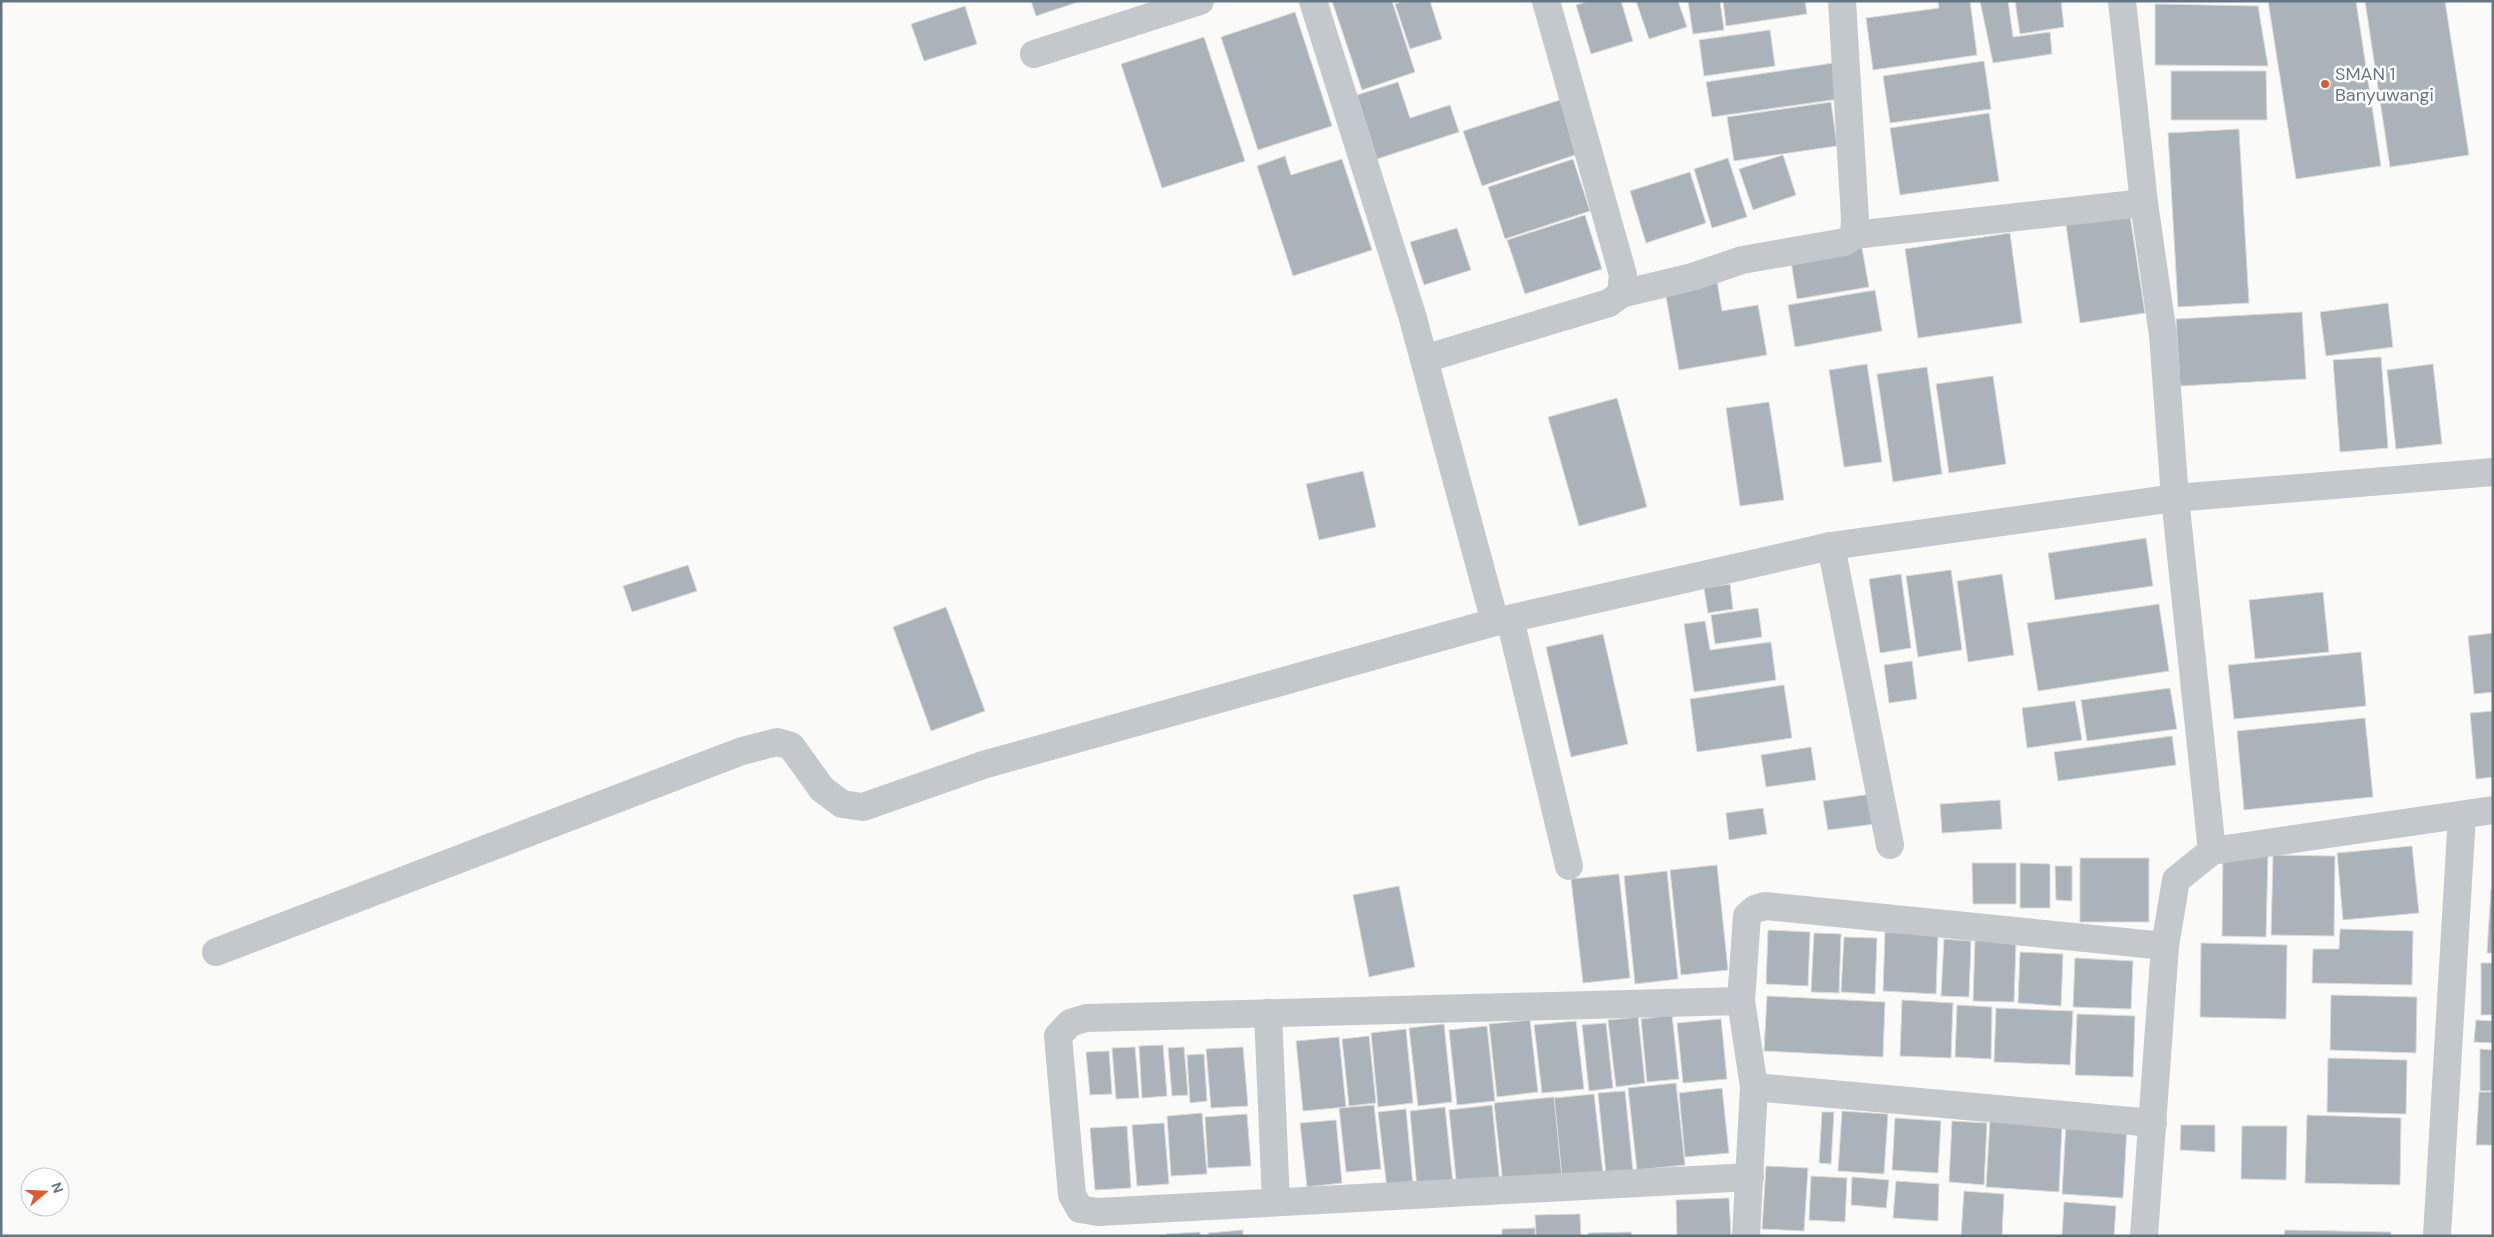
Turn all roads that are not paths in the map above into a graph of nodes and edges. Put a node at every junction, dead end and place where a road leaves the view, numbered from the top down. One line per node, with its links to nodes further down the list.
1 (1200, 1): 6 (street)
2 (1313, 1): 10 (street)
3 (1546, 1): 9 (street)
4 (1842, 1): 8 (street)
5 (2122, 1): 7 (street)
6 (1034, 54)
7 (2144, 203): 8 (street); 12 (street)
8 (1854, 235): 9 (street)
9 (1621, 294): 10 (street)
10 (1424, 359): 14 (street)
11 (2493, 472): 12 (street)
12 (2175, 498): 13 (street); 18 (street)
13 (1831, 546): 14 (street); 17 (street)
14 (1502, 620): 19 (street); 21 (street)
15 (2493, 810): 16 (street)
16 (2462, 815): 18 (street); 30 (street)
17 (1890, 845)
18 (2212, 851): 20 (street)
19 (1569, 866)
20 (2165, 946): 22 (street); 25 (street)
21 (216, 952)
22 (1741, 1001): 23 (street); 24 (street)
23 (1268, 1013): 27 (street); 27 (street)
24 (1754, 1087): 25 (street); 26 (street)
25 (2153, 1123): 29 (street)
26 (1750, 1177): 27 (street); 28 (street)
27 (1276, 1202)
28 (1746, 1236)
29 (2144, 1236)
30 (2437, 1236)

